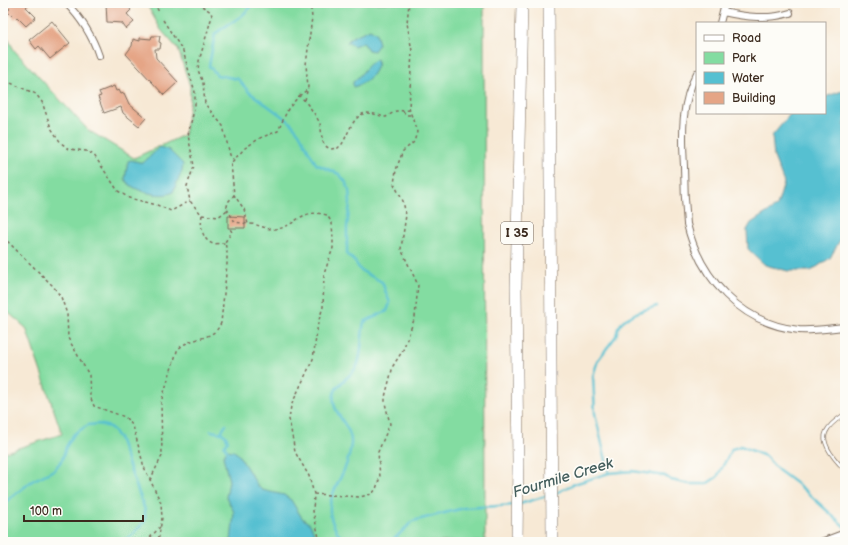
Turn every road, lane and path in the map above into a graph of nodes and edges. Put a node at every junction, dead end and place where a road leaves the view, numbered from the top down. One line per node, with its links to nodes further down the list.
1 (66, 3): 14 (street)
2 (154, 3): 9 (path)
3 (197, 3): 24 (path)
4 (310, 3): 17 (path)
5 (409, 3): 20 (path)
6 (522, 3): 41 (highway, I 35)
7 (549, 3): 45 (highway, I 35)
8 (725, 3): 10 (street)
9 (159, 12)
10 (723, 12): 11 (street); 13 (street)
11 (790, 14)
12 (163, 20): 27 (path)
13 (720, 22)
14 (99, 56)
15 (3, 75): 27 (path)
16 (696, 75): 34 (street)
17 (308, 90): 18 (path); 19 (path)
18 (299, 96): 19 (path); 25 (path)
19 (305, 100): 21 (path)
20 (410, 110): 21 (path); 22 (path)
21 (403, 111): 22 (path)
22 (410, 115): 38 (path)
23 (229, 137): 24 (path)
24 (226, 138): 25 (path)
25 (233, 159): 26 (path)
26 (234, 195): 28 (path); 30 (path)
27 (190, 201): 29 (path)
28 (227, 209): 29 (path); 30 (path)
29 (202, 215): 33 (path)
30 (248, 224): 38 (path)
31 (230, 228): 33 (path)
32 (3, 237): 37 (path)
33 (225, 242): 37 (path)
34 (845, 327)
35 (842, 416): 36 (lane)
36 (845, 470)
37 (150, 480): 39 (path)
38 (314, 494): 44 (path)
39 (160, 527): 42 (path); 43 (path)
40 (845, 533): 46 (street)
41 (517, 539)
42 (146, 542)
43 (158, 542)
44 (320, 542)
45 (552, 542)
46 (821, 542)

